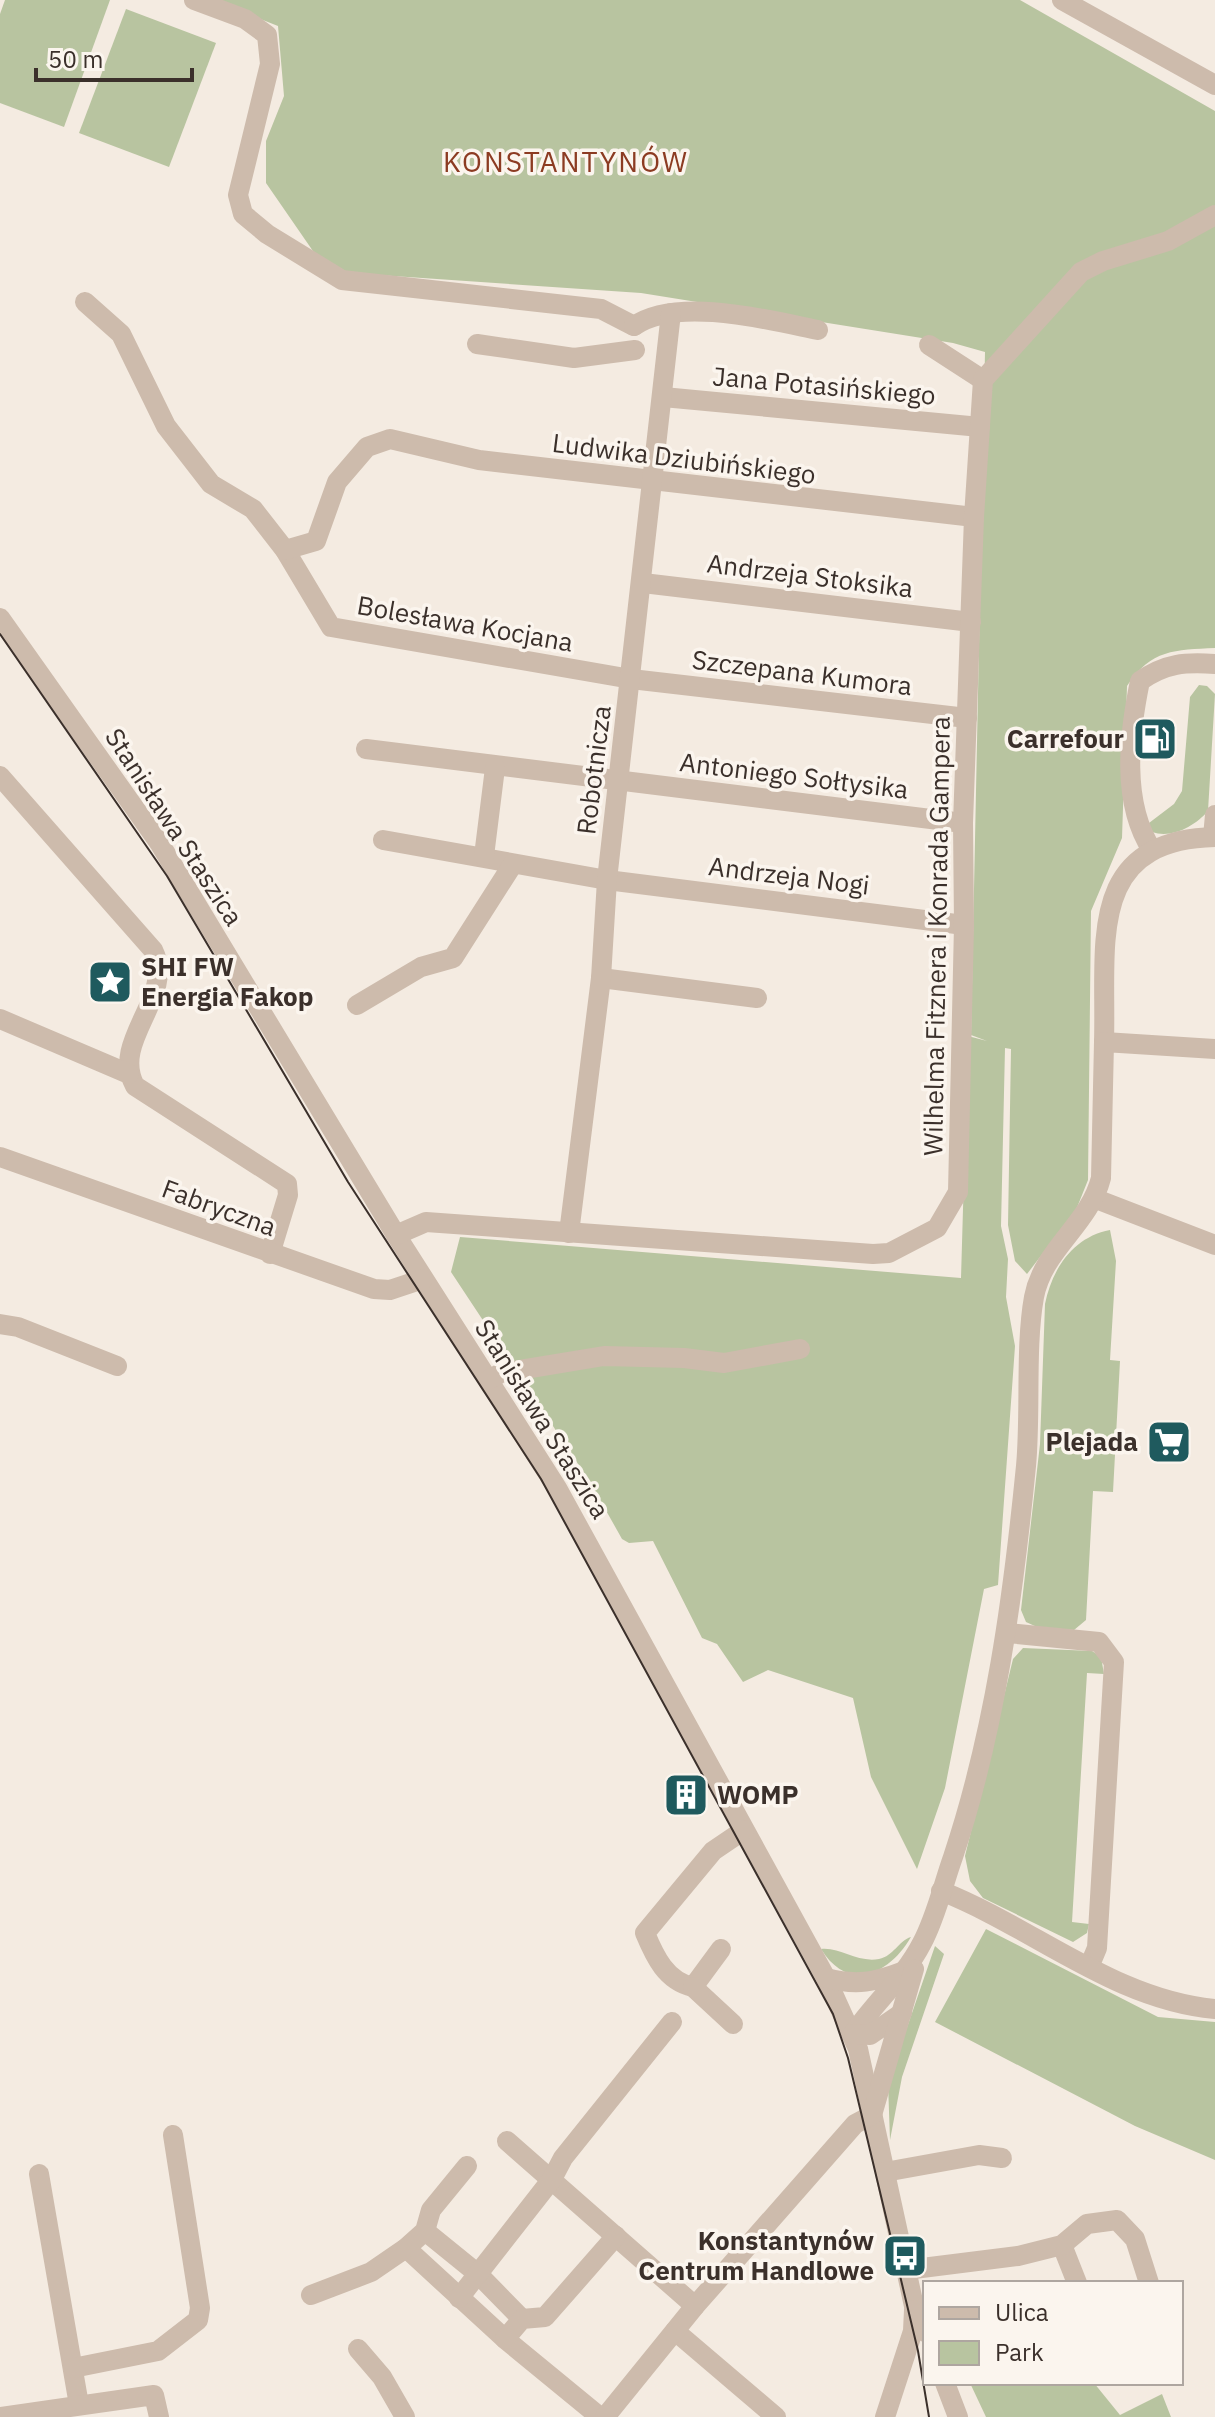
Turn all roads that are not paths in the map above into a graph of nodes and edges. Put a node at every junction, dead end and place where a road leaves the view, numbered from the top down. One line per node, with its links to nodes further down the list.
1 (194, 0): 7 (street)
2 (1062, 0): 3 (street)
3 (1215, 85)
4 (1215, 215): 13 (street)
5 (85, 302): 18 (street, Bolesława Kocjana)
6 (671, 313): 7 (street); 8 (street); 12 (street, Robotnicza)
7 (634, 326): 11 (street)
8 (818, 330)
9 (477, 344): 11 (street)
10 (929, 345): 13 (street)
11 (635, 350): 12 (street)
12 (666, 367): 14 (street, Robotnicza)
13 (983, 380): 15 (street, Wilhelma Fitznera i Konrada Gampera)
14 (663, 397): 15 (street, Jana Potasińskiego); 16 (street, Robotnicza)
15 (980, 427): 17 (street, Wilhelma Fitznera i Konrada Gampera)
16 (652, 483): 17 (street, Ludwika Dziubińskiego); 18 (street, Ludwika Dziubińskiego); 19 (street, Robotnicza)
17 (974, 517): 21 (street, Wilhelma Fitznera i Konrada Gampera)
18 (285, 550): 23 (street, Bolesława Kocjana)
19 (643, 583): 21 (street, Andrzeja Stoksika); 23 (street, Robotnicza)
20 (0, 618): 48 (street, Stanisława Staszica)
21 (971, 622): 24 (street, Wilhelma Fitznera i Konrada Gampera)
22 (1215, 664): 33 (street)
23 (631, 679): 24 (street, Szczepana Kumora); 28 (street, Robotnicza)
24 (967, 718): 30 (street, Wilhelma Fitznera i Konrada Gampera)
25 (366, 749): 26 (street, Antoniego Sołtysika)
26 (495, 768): 28 (street, Antoniego Sołtysika); 34 (street)
27 (0, 776): 44 (street)
28 (620, 780): 30 (street, Antoniego Sołtysika); 36 (street, Robotnicza)
29 (1215, 815): 31 (street)
30 (963, 823): 37 (street, Wilhelma Fitznera i Konrada Gampera)
31 (1214, 837): 33 (street)
32 (383, 840): 34 (street, Andrzeja Nogi)
33 (1152, 850): 42 (street)
34 (484, 856): 35 (street, Andrzeja Nogi)
35 (513, 864): 36 (street, Andrzeja Nogi); 40 (street)
36 (607, 880): 37 (street, Andrzeja Nogi); 38 (street, Robotnicza)
37 (964, 925): 47 (street, Wilhelma Fitznera i Konrada Gampera)
38 (601, 978): 39 (street); 47 (street, Robotnicza)
39 (757, 998)
40 (357, 1005)
41 (0, 1019): 44 (street)
42 (1104, 1042): 43 (street); 46 (street)
43 (1215, 1049)
44 (129, 1074): 50 (street)
45 (0, 1157): 50 (street, Fabryczna)
46 (1096, 1199): 49 (street); 56 (street)
47 (569, 1233): 48 (street, Wilhelma Fitznera i Konrada Gampera)
48 (396, 1235): 51 (street, Stanisława Staszica)
49 (1215, 1245)
50 (270, 1254): 51 (street, Fabryczna)
51 (423, 1279): 55 (street, Stanisława Staszica)
52 (0, 1324): 54 (street)
53 (800, 1349): 55 (street)
54 (117, 1366)
55 (488, 1380): 57 (street, Stanisława Staszica)
56 (1007, 1633): 58 (street); 61 (street)
57 (744, 1830): 63 (street, Stanisława Staszica); 64 (street)
58 (941, 1891): 59 (street); 61 (street)
59 (921, 1946): 62 (street); 66 (street)
60 (721, 1949): 64 (street)
61 (1089, 1967): 65 (street)
62 (904, 1971): 63 (street); 69 (street)
63 (826, 1978): 69 (street, Stanisława Staszica)
64 (693, 1987): 68 (street)
65 (1215, 2009)
66 (902, 2013): 69 (street); 70 (street)
67 (672, 2022): 77 (street)
68 (733, 2024)
69 (853, 2034): 70 (street, Stanisława Staszica)
70 (872, 2115): 75 (street, Stanisława Staszica); 88 (street)
71 (173, 2135): 95 (street)
72 (507, 2141): 77 (street)
73 (1002, 2158): 75 (street)
74 (467, 2166): 78 (street)
75 (885, 2172): 82 (street, Stanisława Staszica)
76 (39, 2174): 95 (street)
77 (552, 2179): 79 (street); 83 (street)
78 (425, 2231): 81 (street); 83 (street)
79 (616, 2236): 88 (street); 90 (street)
80 (1062, 2245): 82 (street); 84 (street); 85 (street)
81 (406, 2248): 86 (street); 87 (street)
82 (906, 2270): 89 (street, Stanisława Staszica)
83 (478, 2274): 87 (street); 90 (street)
84 (1076, 2281)
85 (1148, 2281)
86 (311, 2295)
87 (459, 2298): 93 (street)
88 (695, 2306): 92 (street)
89 (914, 2306): 91 (street, Stanisława Staszica); 103 (street, Stanisława Staszica)
90 (522, 2319): 93 (street)
91 (923, 2327)
92 (675, 2331): 101 (street); 102 (street)
93 (505, 2339): 101 (street)
94 (358, 2349): 100 (street)
95 (73, 2368): 97 (street)
96 (946, 2385): 104 (street)
97 (79, 2405): 98 (street); 99 (street)
98 (0, 2417)
99 (159, 2417)
100 (405, 2417)
101 (603, 2417)
102 (776, 2417)
103 (885, 2417)
104 (958, 2417)

